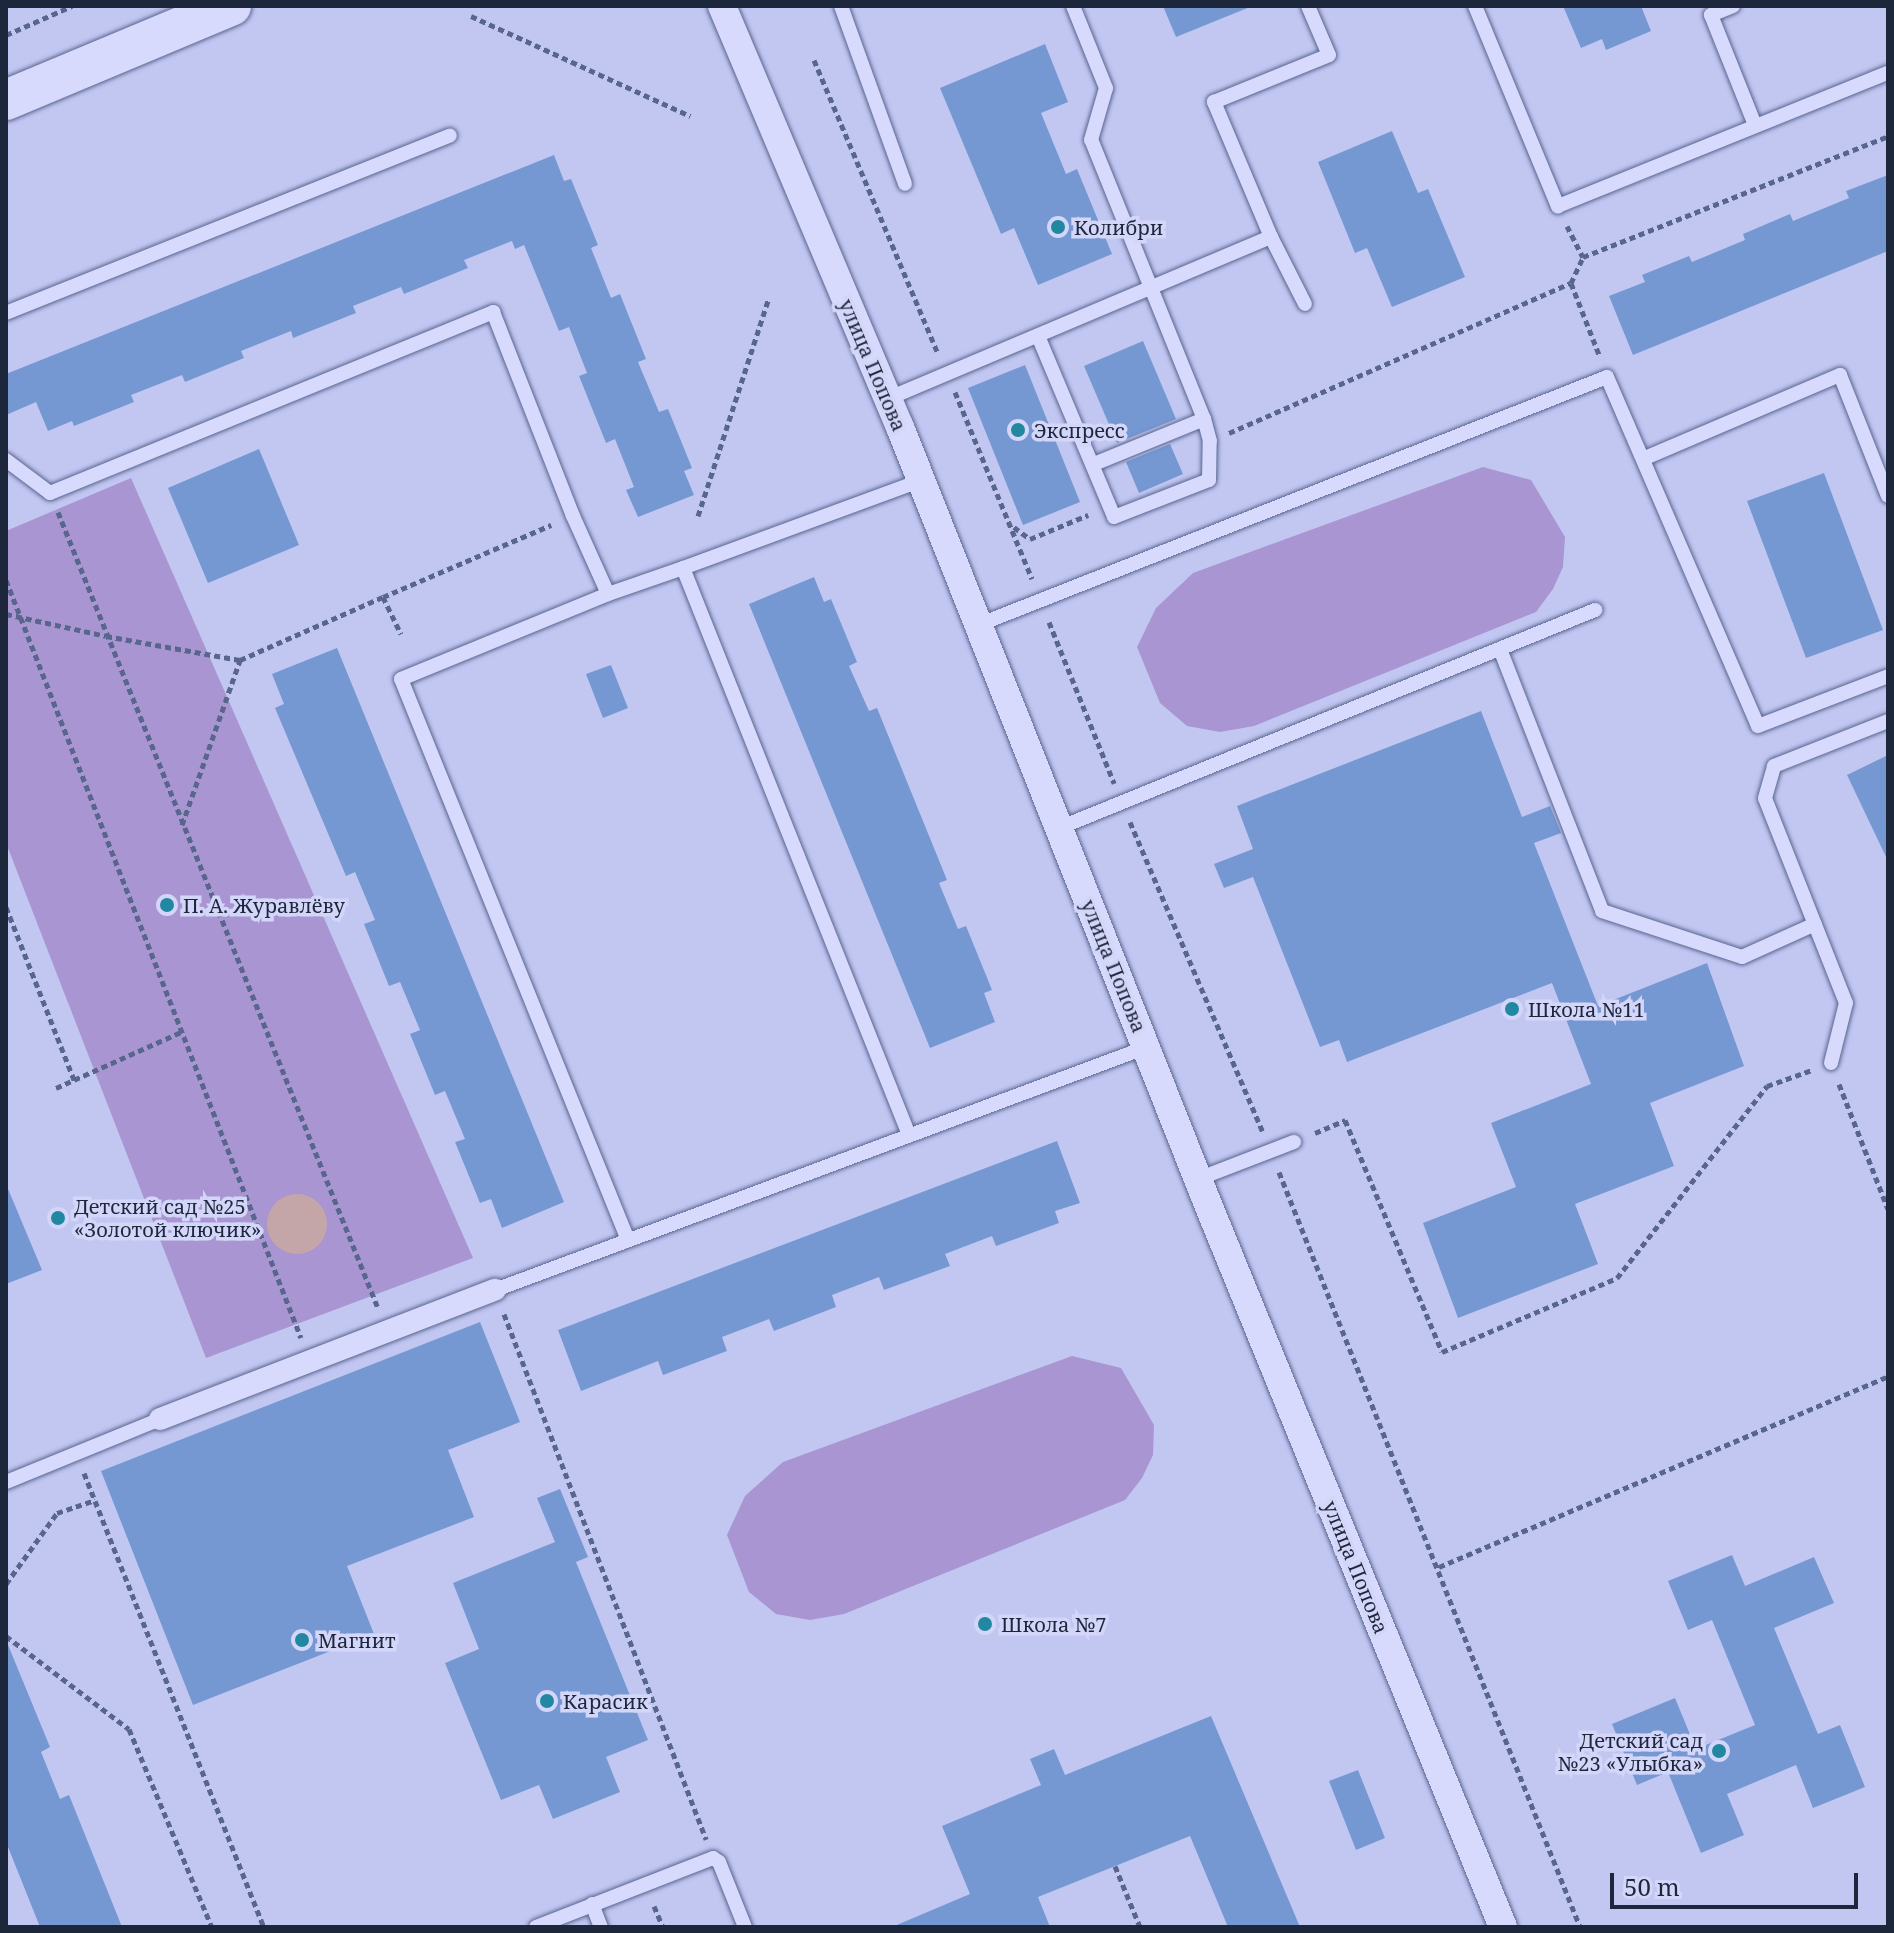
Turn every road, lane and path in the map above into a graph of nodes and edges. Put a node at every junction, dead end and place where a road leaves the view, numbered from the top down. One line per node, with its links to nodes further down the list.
1 (72, 6): 10 (path)
2 (231, 6): 13 (main road)
3 (722, 6): 30 (street, улица Попова)
4 (841, 6): 18 (lane)
5 (1073, 6): 23 (lane)
6 (1308, 6): 20 (lane)
7 (1475, 6): 19 (lane)
8 (1733, 6): 15 (lane)
9 (471, 16): 14 (path)
10 (6, 35)
11 (814, 60): 28 (path)
12 (1888, 73): 15 (lane)
13 (6, 100)
14 (690, 116)
15 (1755, 125): 19 (lane)
16 (450, 135): 26 (lane)
17 (1888, 136): 21 (path)
18 (905, 184)
19 (1558, 206): 21 (path)
20 (1271, 237): 23 (lane); 25 (lane)
21 (1583, 257): 22 (path)
22 (1571, 283): 29 (path); 32 (path)
23 (1152, 287): 27 (lane); 31 (lane)
24 (768, 300): 41 (path)
25 (1305, 304)
26 (6, 313)
27 (1038, 336): 28 (lane); 35 (lane)
28 (947, 375): 30 (lane); 42 (path)
29 (1607, 377): 33 (lane); 47 (lane)
30 (887, 399): 36 (street, улица Попова)
31 (1204, 419): 32 (lane); 35 (lane)
32 (1210, 441): 39 (lane)
33 (1645, 458): 38 (lane); 56 (lane)
34 (6, 460): 37 (lane)
35 (1094, 464): 39 (lane)
36 (920, 481): 43 (lane); 51 (street, улица Попова)
37 (50, 493): 40 (lane); 53 (path)
38 (1888, 496)
39 (1111, 505): 42 (path)
40 (573, 516): 45 (lane); 46 (path)
41 (698, 516)
42 (1012, 526): 47 (path)
43 (683, 568): 45 (lane); 69 (lane)
44 (6, 580): 50 (path)
45 (608, 594): 74 (lane)
46 (383, 597): 52 (path); 55 (path)
47 (1041, 601): 51 (lane); 58 (path)
48 (1595, 610): 54 (lane)
49 (6, 614): 50 (path)
50 (20, 617): 53 (path); 64 (path)
51 (978, 625): 60 (street, улица Попова)
52 (401, 634)
53 (106, 636): 55 (path); 59 (path)
54 (1500, 649): 58 (lane); 63 (lane)
55 (240, 660): 59 (path)
56 (1888, 676)
57 (1888, 721): 63 (lane)
58 (1123, 804): 60 (lane); 71 (path)
59 (182, 825): 76 (path)
60 (1059, 828): 65 (street, улица Попова)
61 (6, 907): 62 (path)
62 (9, 924): 67 (path)
63 (1815, 924): 66 (lane)
64 (181, 1032): 67 (path); 77 (path)
65 (1147, 1047): 69 (lane); 72 (street, улица Попова)
66 (1831, 1063): 70 (path); 73 (path)
67 (74, 1080): 68 (path)
68 (56, 1088)
69 (909, 1135): 74 (lane)
70 (1294, 1142): 71 (lane)
71 (1270, 1150): 72 (lane); 83 (path)
72 (1198, 1179): 95 (street, улица Попова)
73 (1888, 1209)
74 (628, 1240): 75 (lane)
75 (495, 1290): 76 (street); 86 (path)
76 (387, 1331): 77 (street)
77 (310, 1361): 79 (street)
78 (1888, 1376): 83 (path)
79 (160, 1419): 80 (lane)
80 (76, 1453): 81 (lane); 82 (path)
81 (6, 1482)
82 (95, 1500): 84 (path); 90 (path)
83 (1439, 1567): 96 (path)
84 (6, 1584)
85 (6, 1636): 89 (path)
86 (713, 1858): 88 (lane); 93 (lane)
87 (1115, 1866): 94 (path)
88 (592, 1904): 91 (lane); 92 (lane)
89 (212, 1927)
90 (264, 1927)
91 (536, 1927)
92 (601, 1927)
93 (745, 1927)
94 (1140, 1927)
95 (1503, 1927)
96 (1580, 1927)

